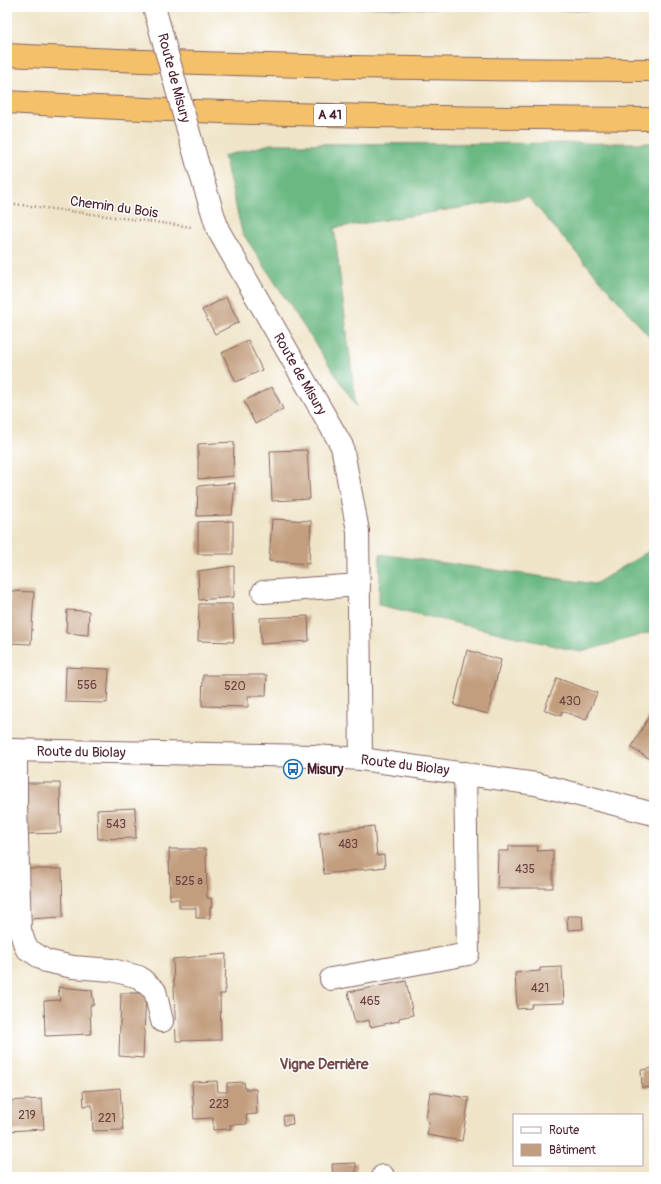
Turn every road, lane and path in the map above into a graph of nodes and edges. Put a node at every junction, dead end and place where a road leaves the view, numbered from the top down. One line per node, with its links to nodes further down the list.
1 (154, 7): 7 (street, Route de Misury, bridge)
2 (7, 55): 3 (highway)
3 (654, 70)
4 (7, 102): 5 (highway, A 41)
5 (654, 119)
6 (7, 203): 7 (path, Chemin du Bois)
7 (218, 230): 8 (street, Route de Misury)
8 (359, 585): 9 (street); 11 (street, Route de Misury)
9 (263, 592)
10 (11, 750): 11 (street, Route du Biolay); 15 (street)
11 (361, 759): 12 (street, Route du Biolay)
12 (465, 773): 13 (street, Route du Biolay); 14 (street)
13 (654, 814)
14 (331, 979)
15 (162, 1021)

